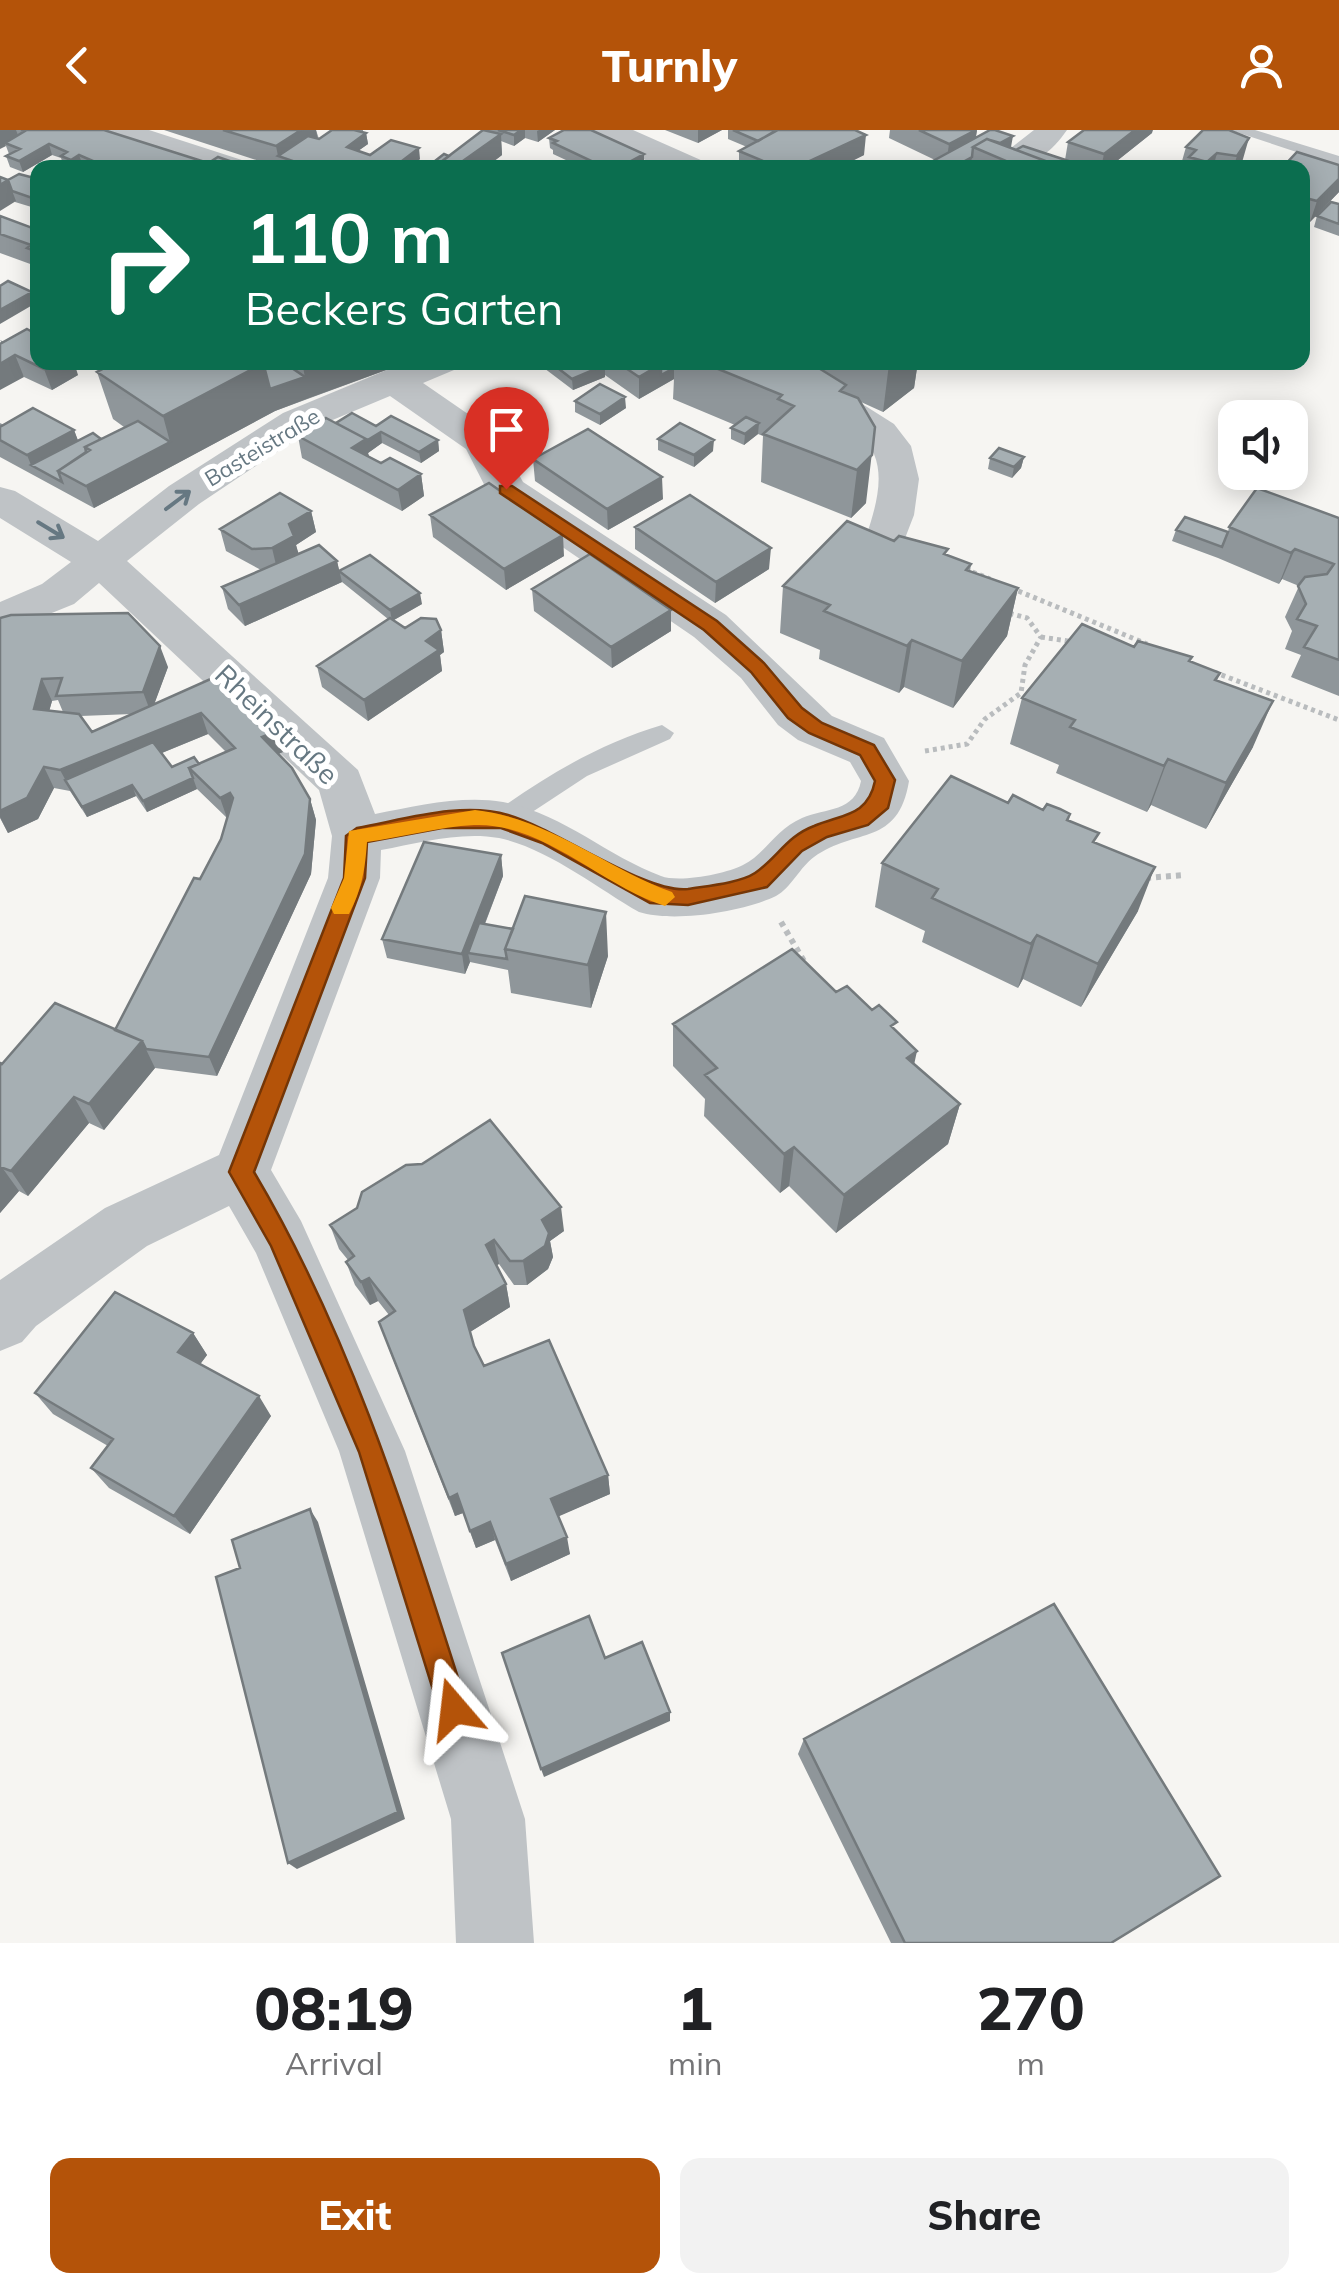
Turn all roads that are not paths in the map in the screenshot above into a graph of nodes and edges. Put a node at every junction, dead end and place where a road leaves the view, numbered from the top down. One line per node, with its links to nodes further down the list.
1 (116, 130): 5 (street)
2 (606, 130): 6 (street)
3 (1051, 130): 7 (street)
4 (1238, 130): 8 (lane)
5 (208, 160)
6 (673, 160)
7 (1015, 160)
8 (1339, 161)
9 (419, 370): 11 (street, Basteistraße)
10 (751, 370): 13 (street)
11 (392, 380): 14 (street, Basteistraße, one-way to 11); 17 (street)
12 (0, 500): 14 (street, Rheinstraße, one-way to 14)
13 (887, 537)
14 (101, 561): 15 (street, Basteistraße); 18 (street, Rheinstraße)
15 (0, 619)
16 (662, 733): 17 (lane)
17 (502, 820): 18 (street)
18 (357, 836): 19 (street, Rheinstraße)
19 (241, 1172): 20 (street); 21 (street)
20 (0, 1322)
21 (494, 1943)

